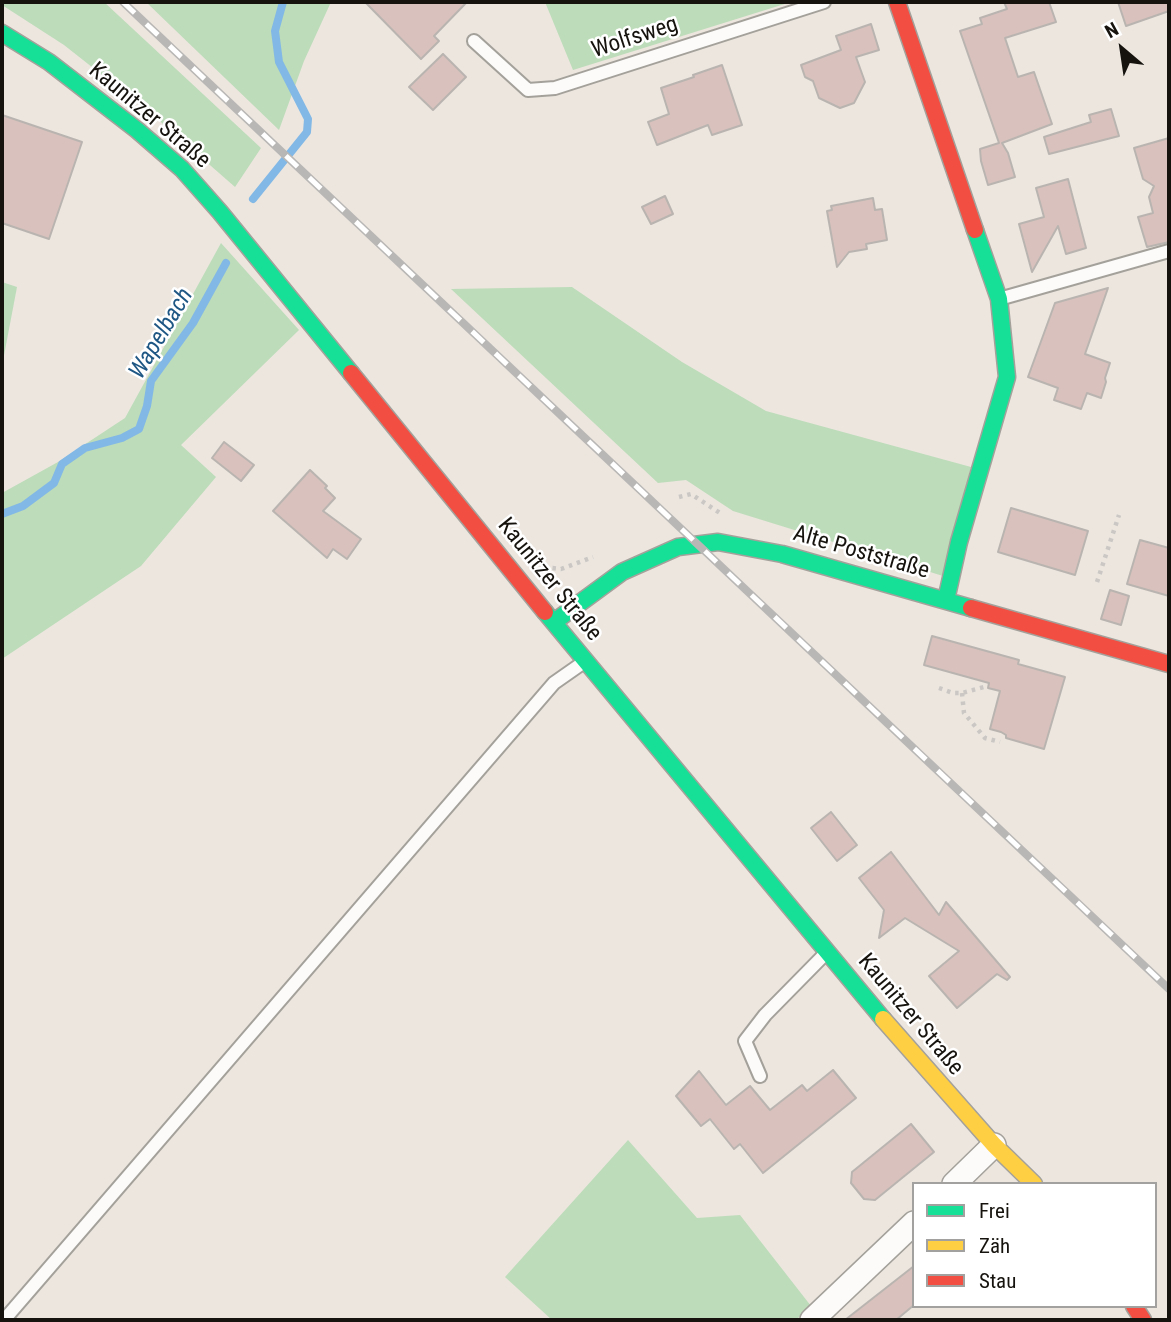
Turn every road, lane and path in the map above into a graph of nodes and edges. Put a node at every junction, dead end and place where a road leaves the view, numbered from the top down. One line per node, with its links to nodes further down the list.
1 (824, 2): 4 (lane, Wolfsweg)
2 (897, 2): 6 (street)
3 (2, 33): 12 (street, Kaunitzer Straße)
4 (474, 41)
5 (1169, 251): 6 (lane)
6 (999, 299): 11 (street)
7 (679, 497): 9 (path)
8 (1119, 515): 10 (path)
9 (724, 516)
10 (1097, 582)
11 (946, 600): 12 (street, Alte Poststraße); 14 (street, Alte Poststraße)
12 (554, 622): 13 (street, Kaunitzer Straße)
13 (585, 661): 19 (street, Kaunitzer Straße); 25 (lane)
14 (1169, 664)
15 (984, 687): 17 (path)
16 (939, 688): 17 (path)
17 (962, 693): 18 (path)
18 (1000, 743)
19 (827, 952): 20 (lane); 21 (street, Kaunitzer Straße)
20 (760, 1076)
21 (994, 1146): 22 (street); 23 (street, Kaunitzer Straße)
22 (956, 1182)
23 (1032, 1182)
24 (912, 1225): 26 (street)
25 (4, 1320)
26 (812, 1320)

